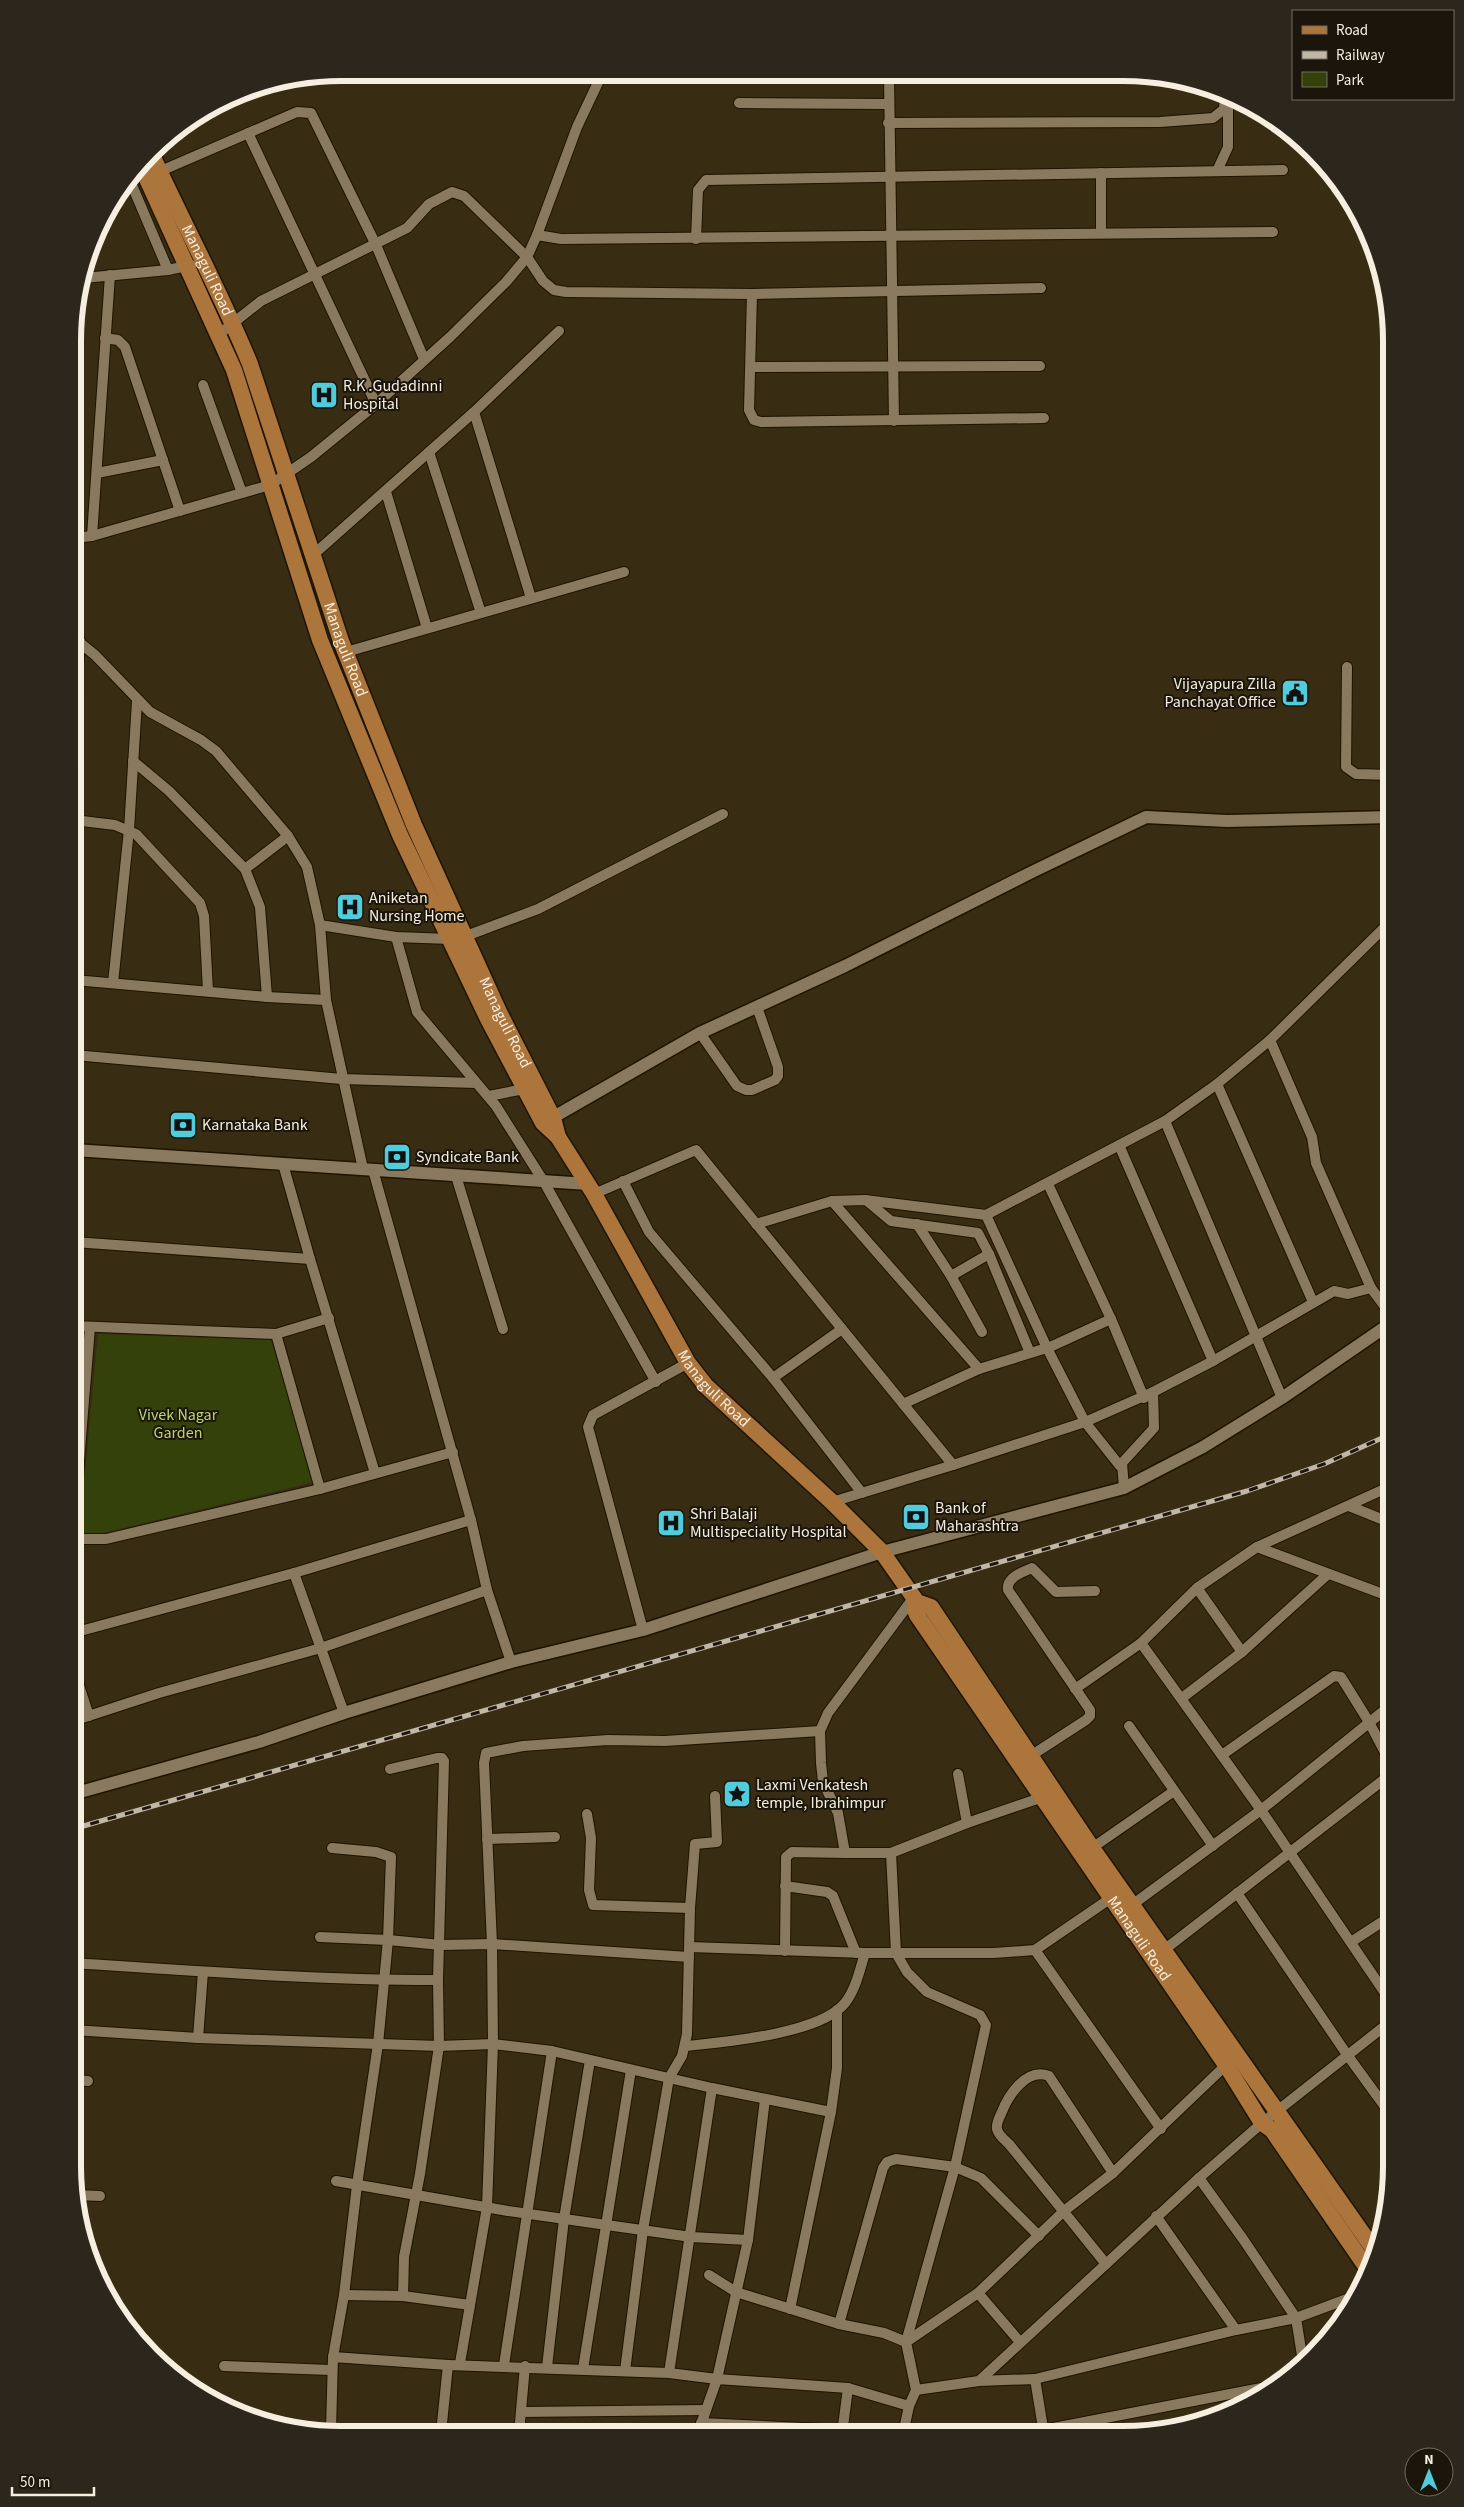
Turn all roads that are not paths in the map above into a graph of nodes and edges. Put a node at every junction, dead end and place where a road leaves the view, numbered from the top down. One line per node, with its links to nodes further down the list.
1 (599, 81): 16 (street)
2 (889, 81): 5 (street)
3 (1224, 102): 7 (street)
4 (739, 103): 5 (street)
5 (888, 104): 7 (street)
6 (1228, 109): 10 (street)
7 (888, 123): 13 (street)
8 (248, 133): 12 (street); 19 (street); 23 (street)
9 (1282, 170): 10 (street)
10 (1216, 171): 11 (street)
11 (1101, 173): 13 (street); 15 (street)
12 (144, 175): 21 (main road, Managuli Road); 22 (street)
13 (891, 178): 17 (street); 18 (street)
14 (1273, 232): 15 (street)
15 (1101, 233): 17 (street)
16 (537, 235): 18 (street); 20 (street)
17 (892, 236): 18 (street); 27 (street)
18 (696, 239)
19 (376, 245): 20 (street); 23 (street); 33 (street)
20 (527, 257): 28 (street); 33 (street)
21 (194, 264): 22 (street); 29 (main road, Managuli Road); 31 (main road, Managuli Road)
22 (168, 270): 24 (street)
23 (316, 274): 29 (street); 38 (street)
24 (110, 275): 25 (street); 32 (street)
25 (89, 277)
26 (1041, 288): 27 (street)
27 (891, 290): 28 (street); 36 (street)
28 (752, 294): 35 (street)
29 (232, 322): 31 (street); 45 (main road, Managuli Road)
30 (559, 331): 39 (street)
31 (218, 335): 46 (main road, Managuli Road)
32 (105, 338): 43 (street); 44 (street)
33 (424, 359): 38 (street)
34 (1040, 366): 36 (street)
35 (751, 367): 36 (street); 41 (street)
36 (893, 367): 41 (street)
37 (204, 385): 48 (street)
38 (376, 404): 45 (street)
39 (474, 412): 42 (street); 54 (street)
40 (1044, 418): 41 (street)
41 (894, 421)
42 (429, 452): 47 (street); 55 (street)
43 (163, 460): 44 (street); 49 (street)
44 (96, 473): 50 (street)
45 (287, 474): 46 (street); 52 (main road, Managuli Road)
46 (270, 485): 48 (street); 72 (main road, Managuli Road)
47 (386, 492): 52 (street); 56 (street)
48 (242, 493): 49 (street)
49 (180, 511): 50 (street)
50 (92, 536): 51 (street)
51 (81, 537)
52 (313, 555): 58 (main road, Managuli Road)
53 (624, 572): 54 (street)
54 (531, 598): 55 (street)
55 (481, 613): 56 (street)
56 (427, 628): 58 (street)
57 (81, 644): 60 (street)
58 (346, 652): 72 (main road, Managuli Road)
59 (1347, 667): 62 (street)
60 (137, 701): 61 (street); 67 (street)
61 (133, 761): 66 (street); 68 (street)
62 (1383, 776)
63 (723, 814): 72 (street)
64 (1383, 817): 78 (street)
65 (81, 821): 66 (street)
66 (129, 830): 74 (street); 75 (street)
67 (288, 836): 68 (street); 69 (street)
68 (245, 869): 76 (street)
69 (320, 925): 71 (street); 77 (street)
70 (1383, 929): 80 (street)
71 (396, 937): 72 (street); 83 (street)
72 (458, 937): 85 (main road, Managuli Road); 87 (main road, Managuli Road)
73 (81, 981): 74 (street)
74 (113, 983): 75 (street)
75 (208, 991): 76 (street)
76 (267, 997): 77 (street)
77 (326, 1000): 82 (street)
78 (757, 1007): 79 (street); 79 (street)
79 (700, 1033): 87 (street)
80 (1270, 1040): 84 (street); 107 (street)
81 (81, 1056): 82 (street)
82 (342, 1079): 83 (street); 92 (street)
83 (476, 1083): 86 (street)
84 (1217, 1084): 88 (street); 108 (street)
85 (524, 1089): 86 (street); 87 (main road, Managuli Road)
86 (489, 1096): 95 (street)
87 (548, 1120): 97 (main road, Managuli Road)
88 (1165, 1121): 89 (street); 119 (street)
89 (1119, 1145): 96 (street); 122 (street)
90 (81, 1150): 91 (street)
91 (283, 1164): 92 (street); 105 (street)
92 (368, 1170): 93 (street); 133 (street)
93 (456, 1176): 95 (street); 114 (street)
94 (623, 1181): 97 (street); 101 (street); 125 (street)
95 (544, 1182): 97 (street); 126 (street)
96 (1048, 1184): 100 (street); 111 (street)
97 (591, 1189): 123 (main road, Managuli Road)
98 (865, 1200): 99 (street); 100 (street); 102 (street)
99 (832, 1201): 101 (street); 124 (street)
100 (986, 1214): 120 (street)
101 (756, 1224): 115 (street)
102 (917, 1224): 104 (street); 106 (street)
103 (81, 1243): 105 (street)
104 (990, 1254): 106 (street); 121 (street)
105 (310, 1259): 110 (street)
106 (951, 1276): 117 (street)
107 (1371, 1288): 108 (street); 109 (street)
108 (1313, 1302): 119 (street)
109 (1383, 1304)
110 (329, 1318): 118 (street); 136 (street)
111 (1111, 1319): 120 (street); 128 (street)
112 (81, 1326): 113 (street)
113 (90, 1327): 118 (street); 132 (street)
114 (503, 1329)
115 (842, 1329): 125 (street); 130 (street)
116 (1383, 1329): 129 (street)
117 (982, 1332)
118 (276, 1334): 137 (street)
119 (1256, 1336): 122 (street); 129 (street)
120 (1047, 1348): 121 (street); 131 (street)
121 (1030, 1353): 124 (street)
122 (1213, 1361): 127 (street)
123 (688, 1363): 126 (street); 141 (main road, Managuli Road)
124 (978, 1369): 130 (street)
125 (773, 1378): 140 (street)
126 (656, 1382): 155 (street)
127 (1154, 1392): 128 (street); 135 (street)
128 (1144, 1398): 131 (street)
129 (1282, 1398): 138 (street)
130 (903, 1404): 134 (street)
131 (1085, 1422): 134 (street); 135 (street)
132 (81, 1437)
133 (452, 1452): 136 (street); 144 (street)
134 (953, 1465): 140 (street)
135 (1120, 1466): 138 (street)
136 (375, 1473): 137 (street)
137 (320, 1488): 145 (street)
138 (1124, 1488): 147 (street)
139 (1383, 1490): 142 (street)
140 (862, 1493): 141 (street)
141 (832, 1502): 147 (main road, Managuli Road)
142 (1350, 1506): 143 (street); 146 (street)
143 (1383, 1519)
144 (471, 1520): 148 (street); 151 (street)
145 (81, 1539)
146 (1257, 1547): 149 (street); 150 (street)
147 (882, 1552): 154 (main road, Managuli Road); 155 (street)
148 (294, 1573): 156 (street); 158 (street)
149 (1328, 1574): 153 (street); 159 (street)
150 (1197, 1588): 157 (street); 159 (street)
151 (487, 1590): 158 (street); 160 (street)
152 (1095, 1591): 161 (street)
153 (1383, 1594)
154 (915, 1600): 170 (street); 173 (main road, Managuli Road); 180 (main road, Managuli Road)
155 (643, 1630): 160 (street)
156 (81, 1631)
157 (1141, 1643): 161 (street); 163 (street)
158 (321, 1648): 165 (street); 166 (street)
159 (1242, 1652): 163 (street)
160 (511, 1662): 165 (street)
161 (1075, 1689): 173 (street)
162 (81, 1692): 166 (street)
163 (1182, 1698): 172 (street)
164 (1383, 1711): 168 (street)
165 (344, 1713): 178 (street)
166 (89, 1716): 167 (street)
167 (81, 1718)
168 (1369, 1722): 171 (street); 172 (street); 181 (street)
169 (1129, 1726): 177 (street)
170 (820, 1731): 185 (street); 189 (street)
171 (1383, 1749)
172 (1222, 1755): 181 (street)
173 (1029, 1757): 188 (main road, Managuli Road)
174 (390, 1769): 202 (street)
175 (958, 1774): 183 (street)
176 (1383, 1780): 191 (street)
177 (1174, 1791): 186 (street); 188 (street)
178 (81, 1792)
179 (715, 1796): 196 (street)
180 (1043, 1797): 183 (street); 194 (main road, Managuli Road)
181 (1261, 1810): 186 (street); 191 (street)
182 (588, 1814): 196 (street)
183 (967, 1823): 190 (street)
184 (555, 1837): 185 (street)
185 (487, 1839): 201 (street)
186 (1213, 1846): 195 (street)
187 (332, 1848): 199 (street)
188 (1092, 1848): 195 (main road, Managuli Road)
189 (845, 1853): 190 (street); 192 (street)
190 (891, 1853): 208 (street)
191 (1289, 1853): 193 (street); 200 (street)
192 (785, 1886): 205 (street); 207 (street)
193 (1238, 1893): 204 (street); 223 (street)
194 (1111, 1898): 203 (street); 225 (main road, Managuli Road)
195 (1132, 1905): 204 (main road, Managuli Road)
196 (690, 1908): 206 (street)
197 (1383, 1921): 200 (street)
198 (320, 1937): 199 (street)
199 (388, 1940): 202 (street); 211 (street)
200 (1350, 1942): 213 (street)
201 (492, 1944): 202 (street); 206 (street); 219 (street)
202 (441, 1945): 212 (street)
203 (1035, 1950): 208 (street); 236 (street)
204 (1164, 1950): 233 (main road, Managuli Road)
205 (785, 1951): 206 (street); 207 (street)
206 (689, 1952): 221 (street)
207 (860, 1953): 208 (street); 214 (street)
208 (896, 1953): 237 (street)
209 (81, 1964): 210 (street)
210 (202, 1972): 211 (street); 217 (street)
211 (382, 1980): 212 (street); 218 (street)
212 (438, 1980): 220 (street)
213 (1383, 1990)
214 (837, 2010): 221 (street); 234 (street)
215 (1383, 2028): 223 (street)
216 (81, 2031): 217 (street)
217 (198, 2038): 218 (street)
218 (378, 2044): 220 (street); 241 (street)
219 (493, 2044): 220 (street); 222 (street); 245 (street)
220 (439, 2046): 243 (street)
221 (686, 2046): 227 (street)
222 (552, 2050): 224 (street); 247 (street)
223 (1348, 2056): 232 (street); 233 (street)
224 (590, 2060): 226 (street); 249 (street)
225 (1226, 2065): 235 (main road, Managuli Road); 236 (street)
226 (632, 2070): 227 (street); 250 (street)
227 (669, 2078): 230 (street); 251 (street)
228 (81, 2080): 229 (street)
229 (88, 2080)
230 (712, 2088): 231 (street); 253 (street)
231 (765, 2099): 234 (street); 254 (street)
232 (1383, 2104)
233 (1277, 2111): 235 (street); 255 (main road, Managuli Road)
234 (831, 2112): 265 (street)
235 (1262, 2123): 239 (street); 256 (main road, Managuli Road)
236 (1161, 2129): 238 (street)
237 (955, 2167): 252 (street); 267 (street); 269 (street)
238 (1113, 2173): 246 (street); 246 (street)
239 (1199, 2178): 248 (street); 266 (street)
240 (336, 2181): 241 (street)
241 (356, 2185): 243 (street); 261 (street)
242 (83, 2195): 244 (street)
243 (416, 2195): 245 (street); 262 (street)
244 (100, 2196)
245 (486, 2207): 247 (street); 264 (street)
246 (1064, 2210): 252 (street); 257 (street)
247 (526, 2213): 249 (street); 276 (street)
248 (1156, 2216): 257 (street); 268 (street)
249 (564, 2219): 250 (street); 278 (street)
250 (605, 2225): 251 (street); 279 (street)
251 (643, 2230): 253 (street); 281 (street)
252 (1039, 2236): 260 (street)
253 (691, 2237): 254 (street); 282 (street)
254 (748, 2240): 259 (street)
255 (1370, 2245)
256 (1364, 2263)
257 (1106, 2264): 270 (street)
258 (709, 2275): 259 (street)
259 (736, 2292): 265 (street); 283 (street)
260 (978, 2293): 269 (street); 270 (street)
261 (344, 2295): 262 (street); 272 (street)
262 (403, 2296): 264 (street)
263 (1346, 2299): 266 (street)
264 (470, 2304): 273 (street)
265 (790, 2308): 267 (street)
266 (1296, 2318): 268 (street); 271 (street)
267 (839, 2324): 269 (street)
268 (1236, 2330): 284 (street)
269 (906, 2342): 288 (street)
270 (1020, 2342): 285 (street)
271 (1302, 2354)
272 (333, 2357): 274 (street); 280 (street)
273 (460, 2363): 274 (street); 276 (street)
274 (448, 2365): 293 (street)
275 (224, 2366): 280 (street)
276 (504, 2366): 277 (street)
277 (525, 2366): 278 (street); 291 (street)
278 (548, 2367): 279 (street)
279 (583, 2369): 281 (street)
280 (331, 2370): 292 (street)
281 (625, 2370): 282 (street)
282 (669, 2373): 283 (street)
283 (717, 2379): 286 (street); 290 (street)
284 (1034, 2379): 285 (street); 298 (street)
285 (979, 2381): 288 (street)
286 (848, 2388): 289 (street); 296 (street)
287 (1256, 2389): 299 (street)
288 (916, 2390): 289 (street)
289 (909, 2406): 297 (street)
290 (705, 2410): 291 (street); 295 (street)
291 (521, 2412): 294 (street)
292 (331, 2425)
293 (442, 2426)
294 (520, 2426)
295 (701, 2426)
296 (844, 2426)
297 (905, 2426)
298 (1043, 2426)
299 (1074, 2426)

